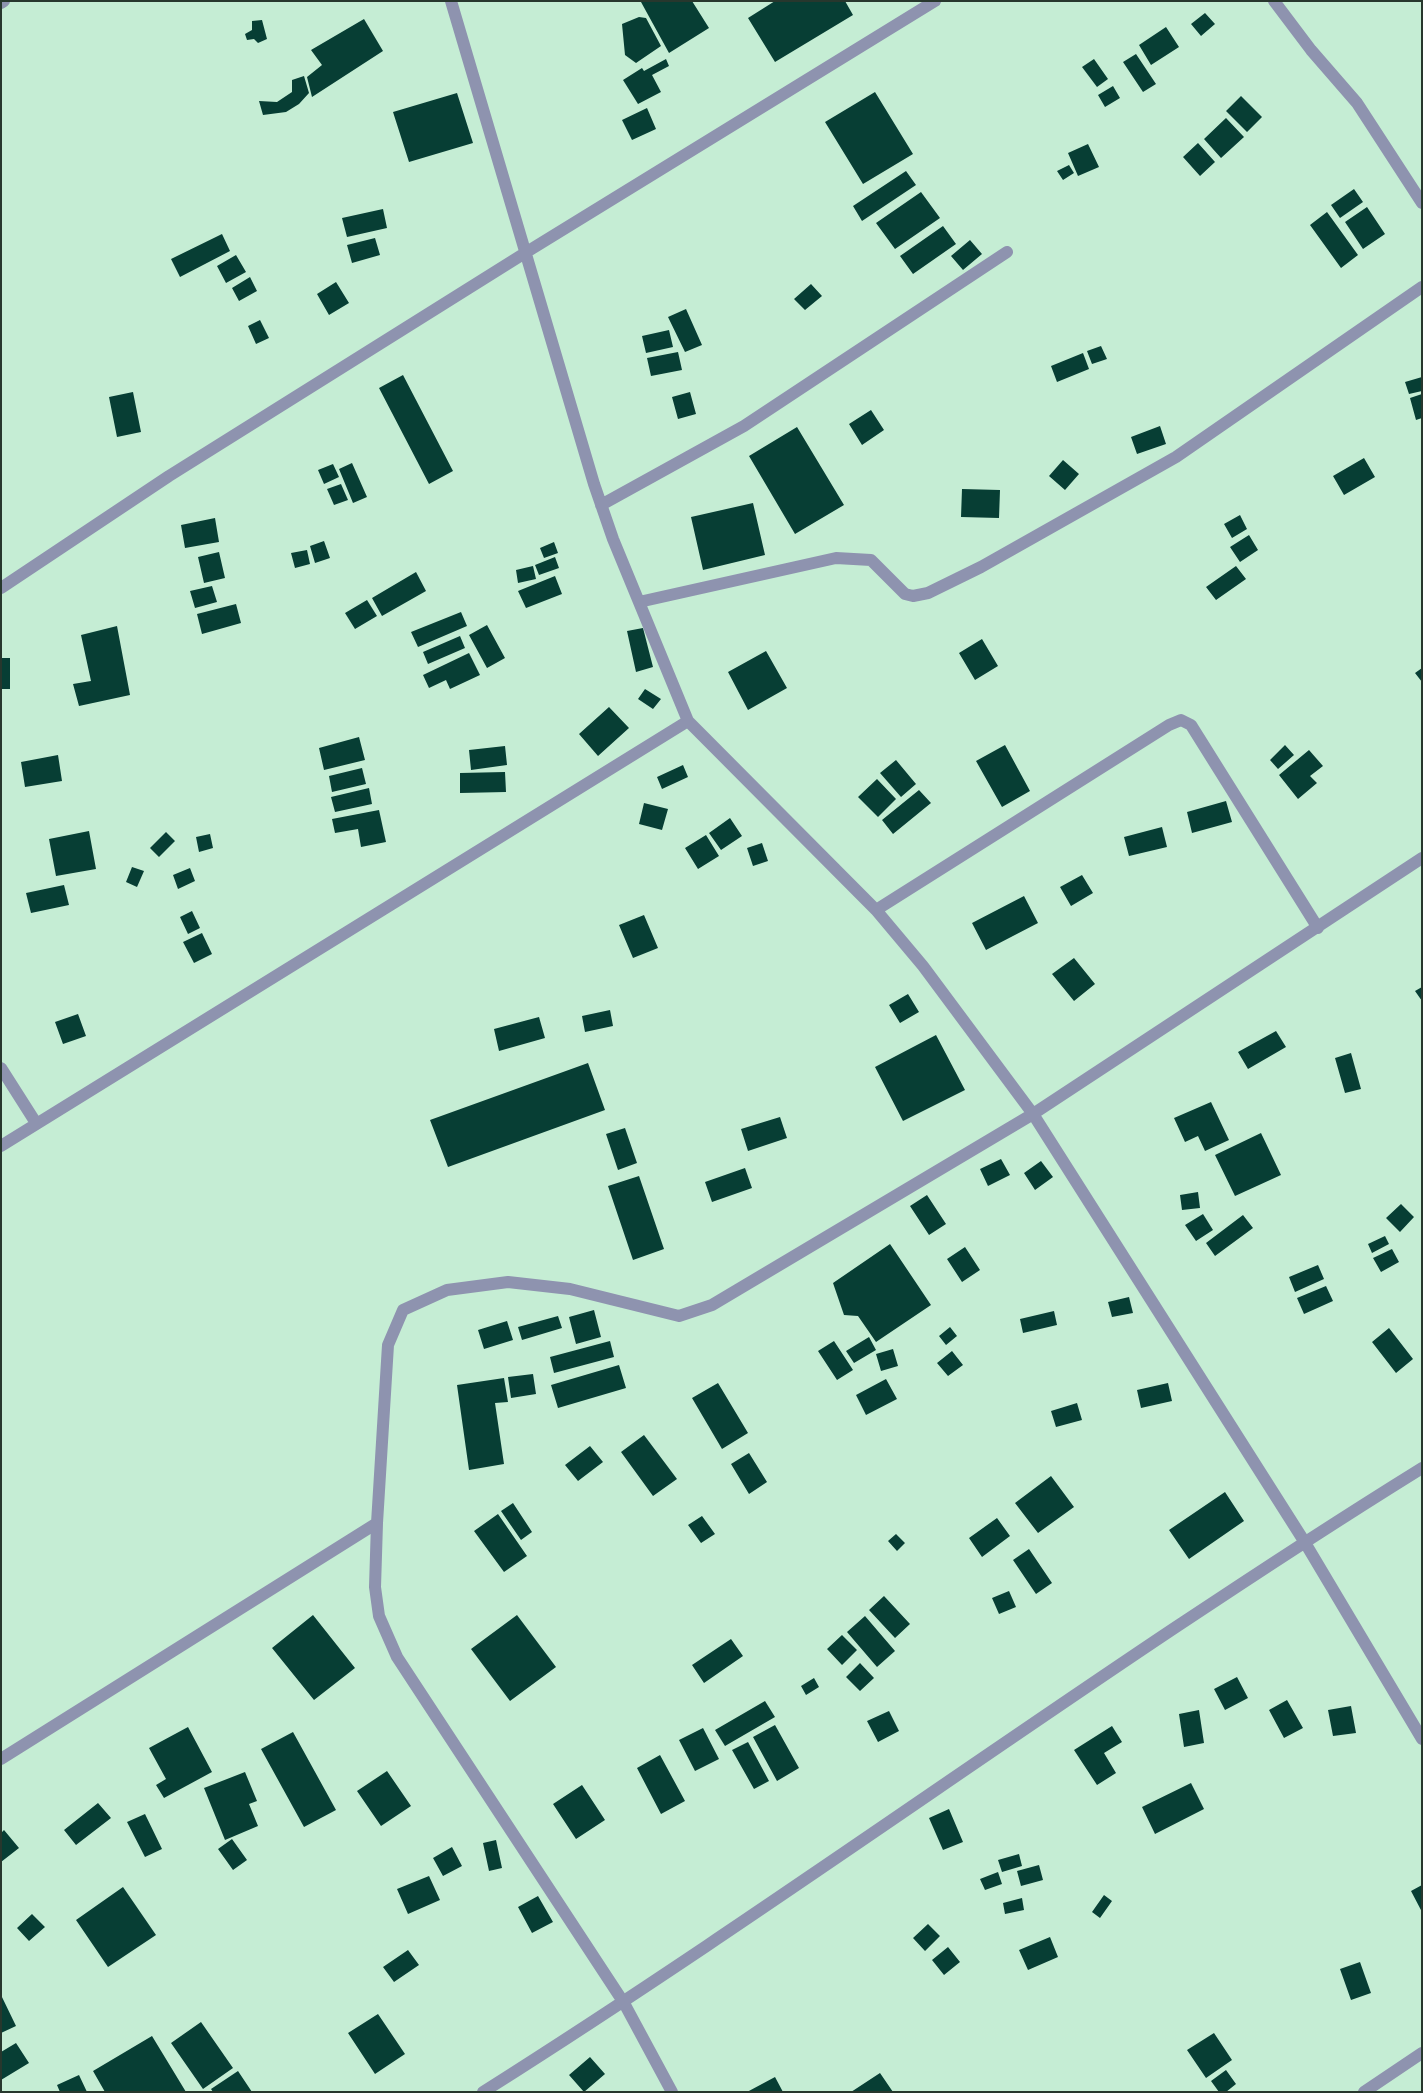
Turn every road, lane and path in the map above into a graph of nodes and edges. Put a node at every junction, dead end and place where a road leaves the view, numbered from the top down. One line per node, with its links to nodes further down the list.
1 (451, 1): 6 (street)
2 (935, 1): 6 (street)
3 (1274, 1): 4 (street)
4 (1422, 203)
5 (1007, 252): 8 (street)
6 (525, 253): 8 (street); 9 (street)
7 (1422, 288): 10 (street)
8 (601, 505): 10 (street)
9 (1, 588)
10 (639, 602): 11 (street)
11 (688, 721): 13 (street); 17 (street)
12 (1422, 858): 14 (street)
13 (876, 910): 14 (street); 16 (street)
14 (1318, 928): 16 (street)
15 (1, 1068): 17 (street)
16 (1033, 1114): 20 (street); 21 (street)
17 (36, 1123): 18 (street)
18 (1, 1146)
19 (1422, 1468): 21 (street)
20 (377, 1524): 23 (street); 24 (street)
21 (1304, 1541): 22 (street); 24 (street)
22 (1422, 1739)
23 (1, 1759)
24 (624, 2003): 26 (street); 27 (street)
25 (1422, 2054): 28 (street)
26 (483, 2092)
27 (672, 2092)
28 (1364, 2092)

